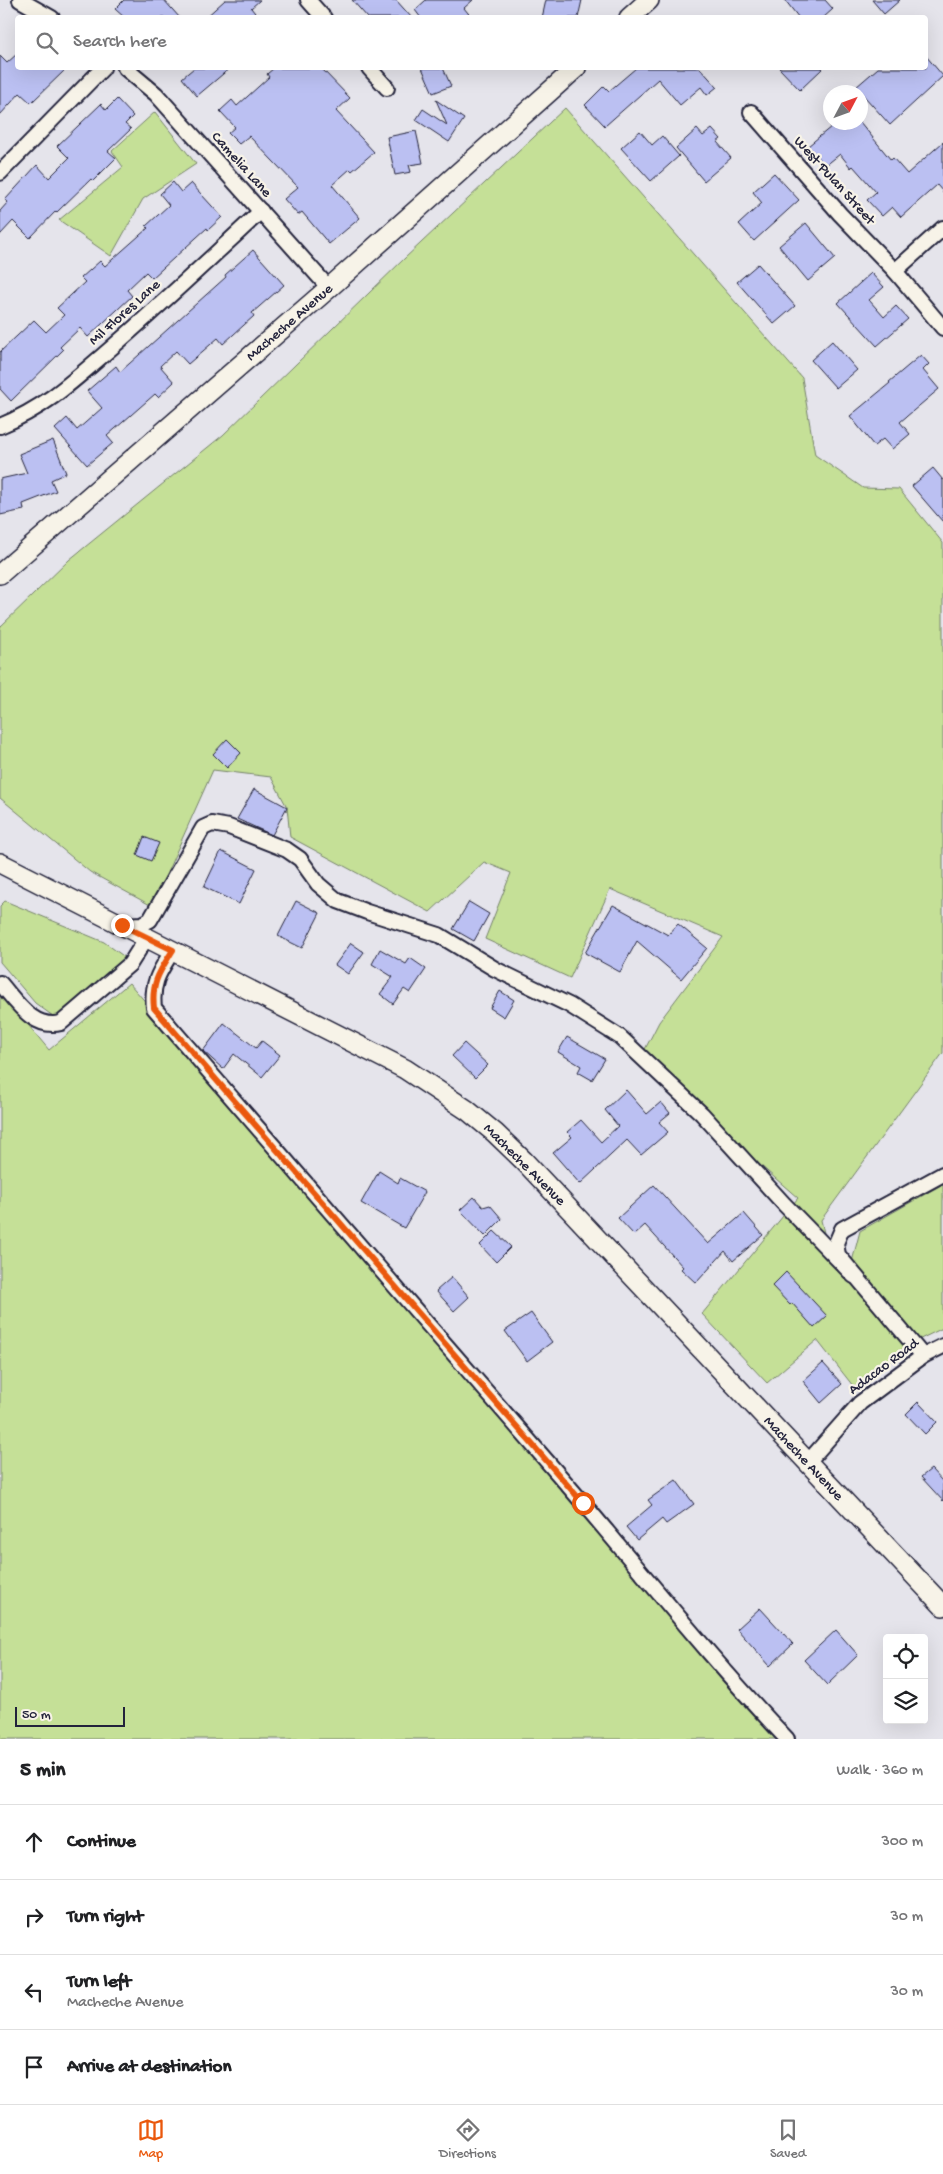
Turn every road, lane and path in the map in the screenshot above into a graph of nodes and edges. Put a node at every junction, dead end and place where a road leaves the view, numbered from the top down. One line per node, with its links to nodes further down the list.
1 (20, 0): 4 (street)
2 (308, 0): 5 (street)
3 (649, 0): 6 (main road)
4 (47, 15)
5 (321, 15)
6 (632, 15)
7 (102, 70): 13 (street)
8 (127, 70): 14 (street, Camelia Lane)
9 (370, 70): 11 (street)
10 (574, 70): 17 (main road, Macheche Avenue)
11 (387, 88)
12 (751, 112): 16 (street, West Pulan Street)
13 (0, 173)
14 (261, 211): 17 (street, Camelia Lane); 19 (street, Mil Flores Lane)
15 (943, 228): 16 (street)
16 (895, 271): 18 (street, West Pulan Street)
17 (329, 288): 20 (main road, Macheche Avenue)
18 (943, 328)
19 (0, 426)
20 (0, 574)
21 (0, 864): 22 (main road, Macheche Avenue)
22 (122, 925): 23 (main road, Macheche Avenue); 27 (street)
23 (147, 937): 24 (main road, Macheche Avenue); 25 (street)
24 (173, 950): 30 (main road, Macheche Avenue); 32 (street)
25 (0, 982)
26 (943, 1174): 27 (street)
27 (854, 1276): 29 (street)
28 (943, 1346): 29 (street, Adacao Road)
29 (922, 1356): 30 (street, Adacao Road)
30 (807, 1463): 31 (main road, Macheche Avenue)
31 (943, 1606)
32 (787, 1739)

